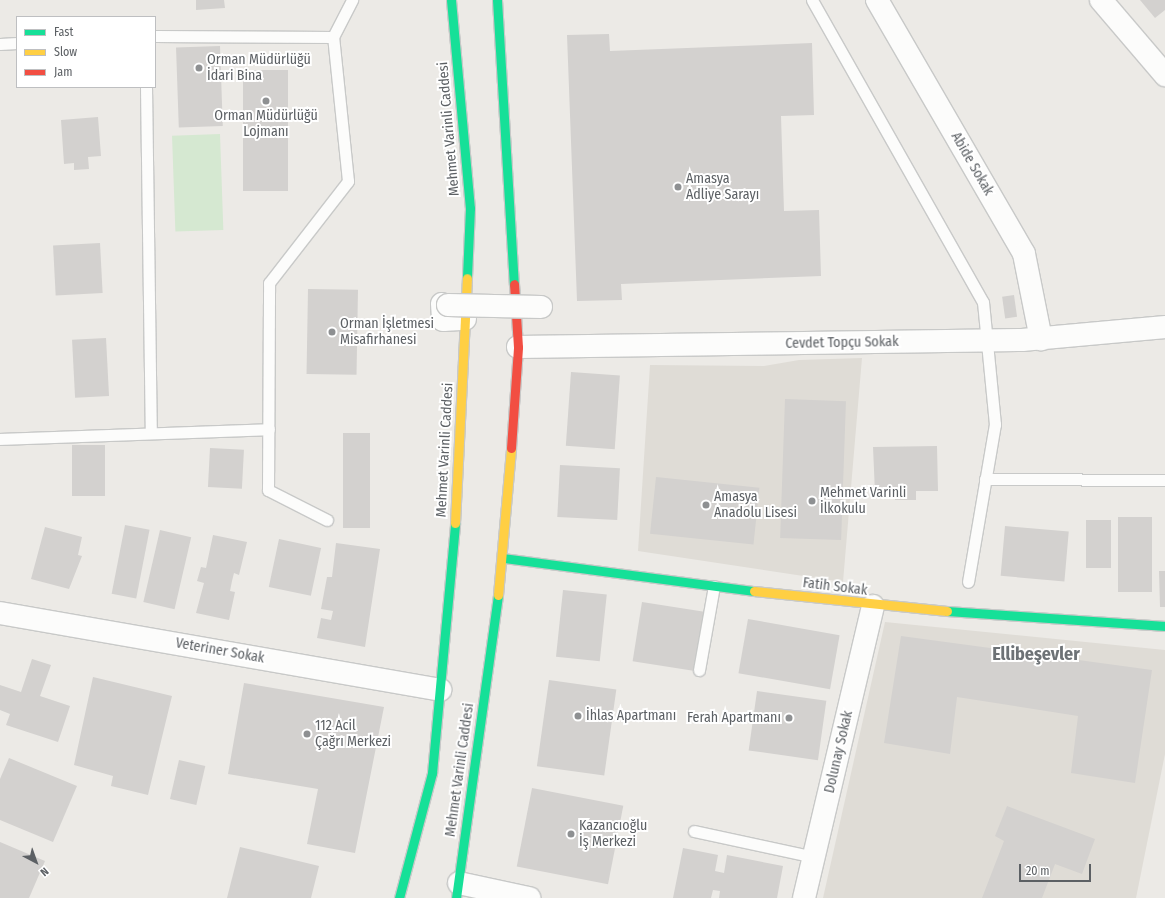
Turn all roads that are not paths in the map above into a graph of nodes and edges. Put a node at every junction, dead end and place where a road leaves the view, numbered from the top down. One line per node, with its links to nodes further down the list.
1 (352, 0): 8 (lane)
2 (451, 0): 14 (main road, Mehmet Varinli Caddesi)
3 (497, 0): 18 (main road, Mehmet Varinli Caddesi)
4 (812, 0): 17 (lane)
5 (877, 0): 16 (street, Abide Sokak)
6 (1101, 0): 11 (street)
7 (156, 36): 8 (lane)
8 (333, 37): 19 (lane)
9 (16, 43): 10 (lane)
10 (0, 44)
11 (1165, 75)
12 (146, 88): 20 (lane)
13 (541, 307): 14 (street, bridge)
14 (465, 319): 32 (main road, Mehmet Varinli Caddesi)
15 (1165, 327): 16 (street, Cevdet Topçu Sokak)
16 (1041, 339): 17 (street, Cevdet Topçu Sokak)
17 (988, 341): 18 (street, Cevdet Topçu Sokak); 22 (lane)
18 (518, 347): 25 (main road, Mehmet Varinli Caddesi)
19 (269, 429): 20 (lane); 24 (lane)
20 (151, 433): 21 (lane)
21 (0, 439)
22 (985, 479): 23 (lane); 26 (lane)
23 (1165, 480)
24 (327, 520)
25 (503, 558): 27 (main road, Fatih Sokak); 35 (main road, Mehmet Varinli Caddesi)
26 (968, 582)
27 (714, 586): 28 (main road, Fatih Sokak); 31 (lane)
28 (873, 606): 30 (main road, Fatih Sokak); 34 (street, Dolunay Sokak)
29 (0, 613): 32 (street, Veteriner Sokak)
30 (1165, 626)
31 (699, 670)
32 (440, 690): 36 (main road, Mehmet Varinli Caddesi)
33 (694, 831): 34 (lane)
34 (814, 857): 38 (street, Dolunay Sokak)
35 (458, 891): 37 (street)
36 (400, 898)
37 (529, 898)
38 (804, 898)

